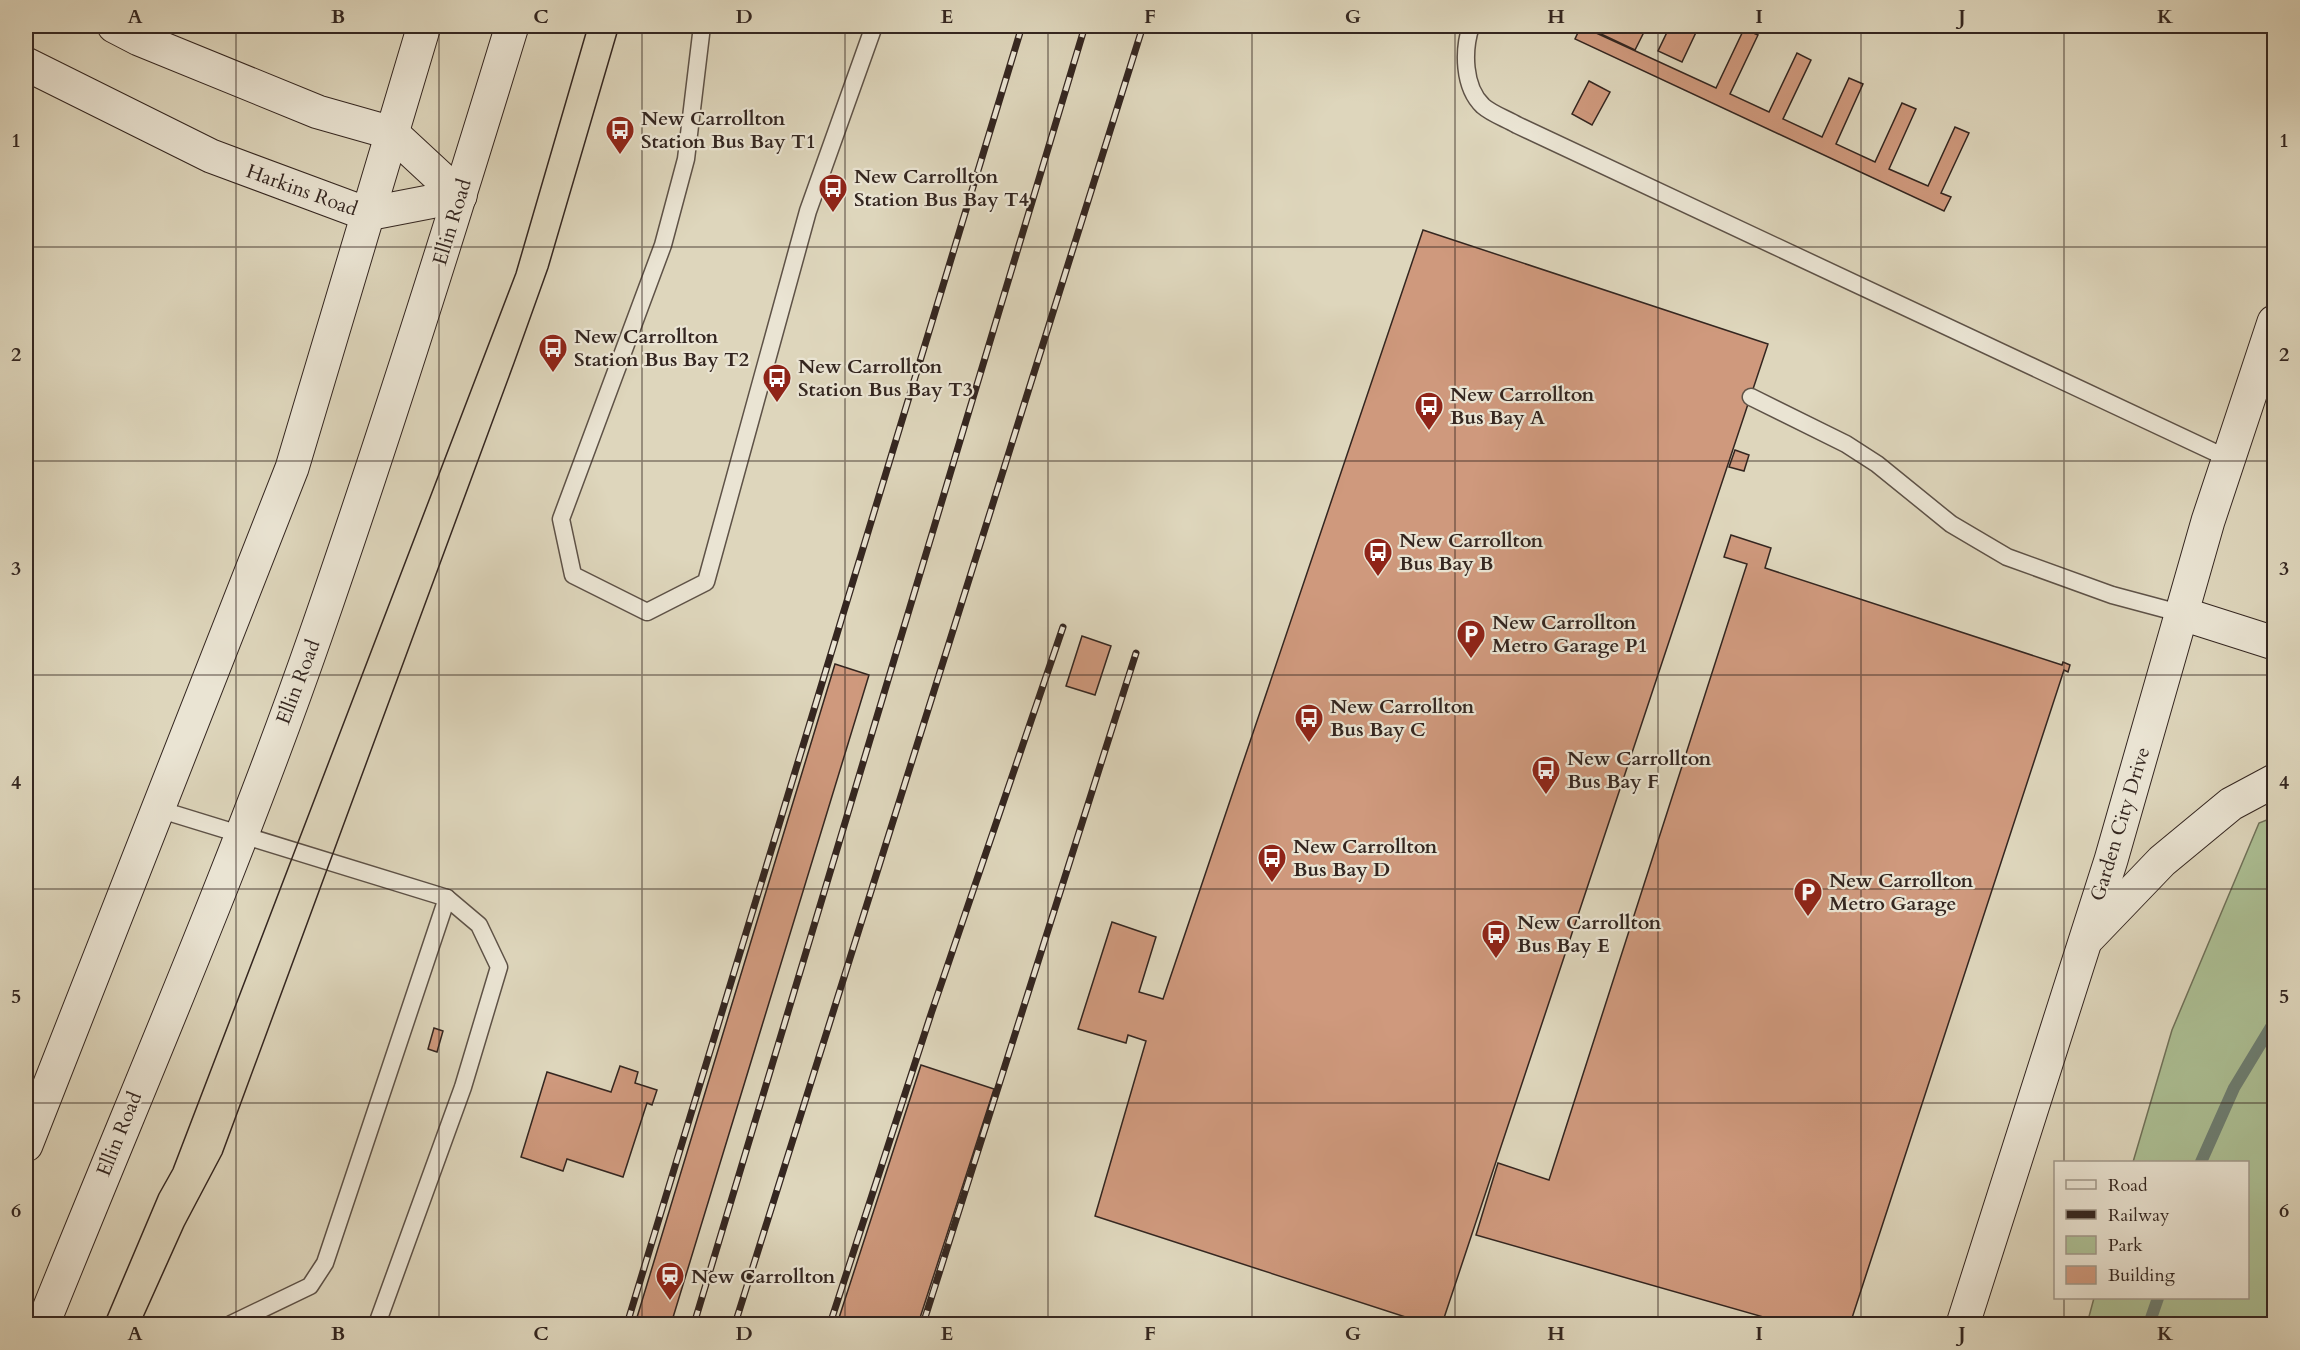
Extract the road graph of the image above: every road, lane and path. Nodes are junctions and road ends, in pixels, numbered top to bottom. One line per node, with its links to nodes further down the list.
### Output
1 (114, 26): 8 (street)
2 (424, 26): 8 (street)
3 (512, 26): 9 (street, Ellin Road)
4 (702, 26): 5 (lane)
5 (874, 26)
6 (1471, 26): 13 (lane)
7 (26, 64): 10 (street, Harkins Road)
8 (392, 133): 9 (street); 10 (street)
9 (460, 196): 10 (street, Harkins Road); 18 (street, Ellin Road)
10 (367, 214): 17 (street)
11 (2274, 322): 13 (street, Garden City Drive)
12 (1751, 397): 14 (lane)
13 (2229, 459): 14 (street, Garden City Drive)
14 (2183, 614): 15 (street); 20 (street, Garden City Drive)
15 (2274, 643)
16 (2274, 781): 20 (street)
17 (158, 809): 18 (lane); 21 (street)
18 (241, 833): 19 (lane); 22 (street, Ellin Road)
19 (447, 898): 23 (lane); 24 (lane)
20 (2083, 943): 25 (street, Garden City Drive)
21 (26, 1145)
22 (43, 1324)
23 (231, 1324)
24 (377, 1324)
25 (1963, 1324)

